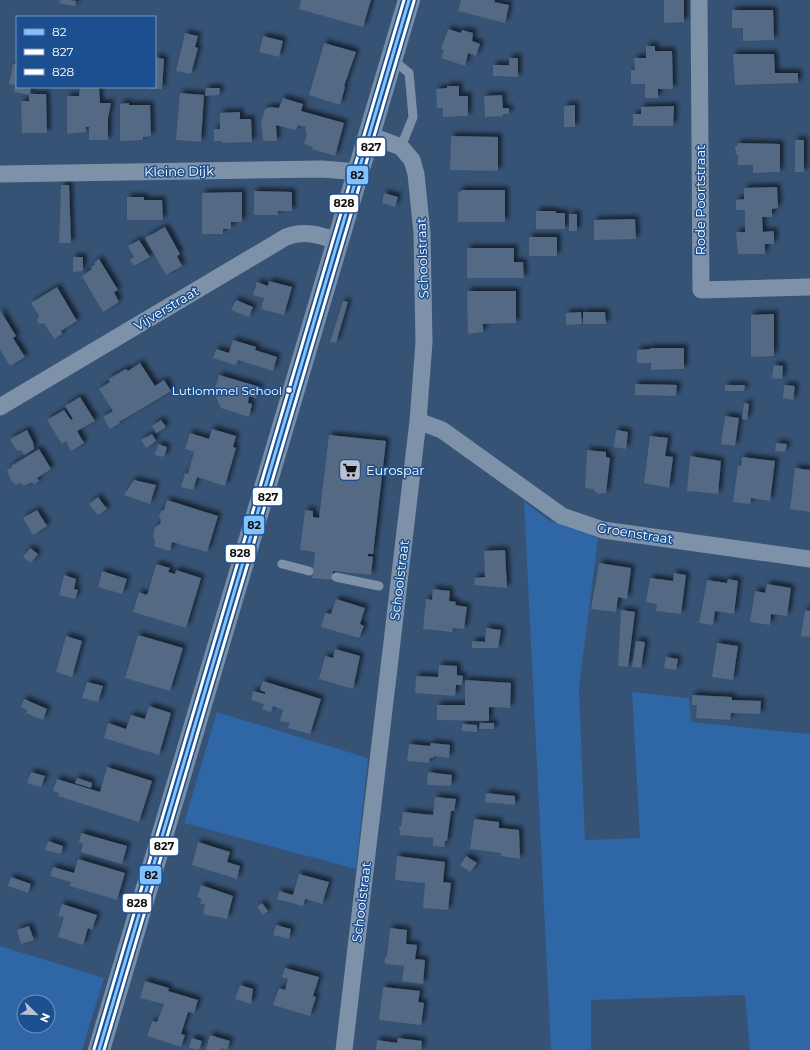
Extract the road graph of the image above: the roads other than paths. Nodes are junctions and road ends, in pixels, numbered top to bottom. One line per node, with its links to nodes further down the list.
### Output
1 (409, 0): 3 (main road)
2 (699, 0): 9 (street, Rode Poortstraat)
3 (392, 58): 4 (main road); 5 (lane)
4 (369, 135): 5 (street); 6 (main road)
5 (401, 147): 11 (street, Schoolstraat)
6 (358, 172): 7 (street, Kleine Dijk); 8 (main road)
7 (0, 174)
8 (337, 241): 10 (street, Vijverstraat); 17 (main road)
9 (810, 288)
10 (0, 407)
11 (418, 421): 12 (street, Groenstraat); 18 (street, Schoolstraat)
12 (810, 559)
13 (282, 564): 14 (lane)
14 (309, 571)
15 (336, 577): 16 (lane)
16 (378, 586)
17 (99, 1050)
18 (344, 1050)

